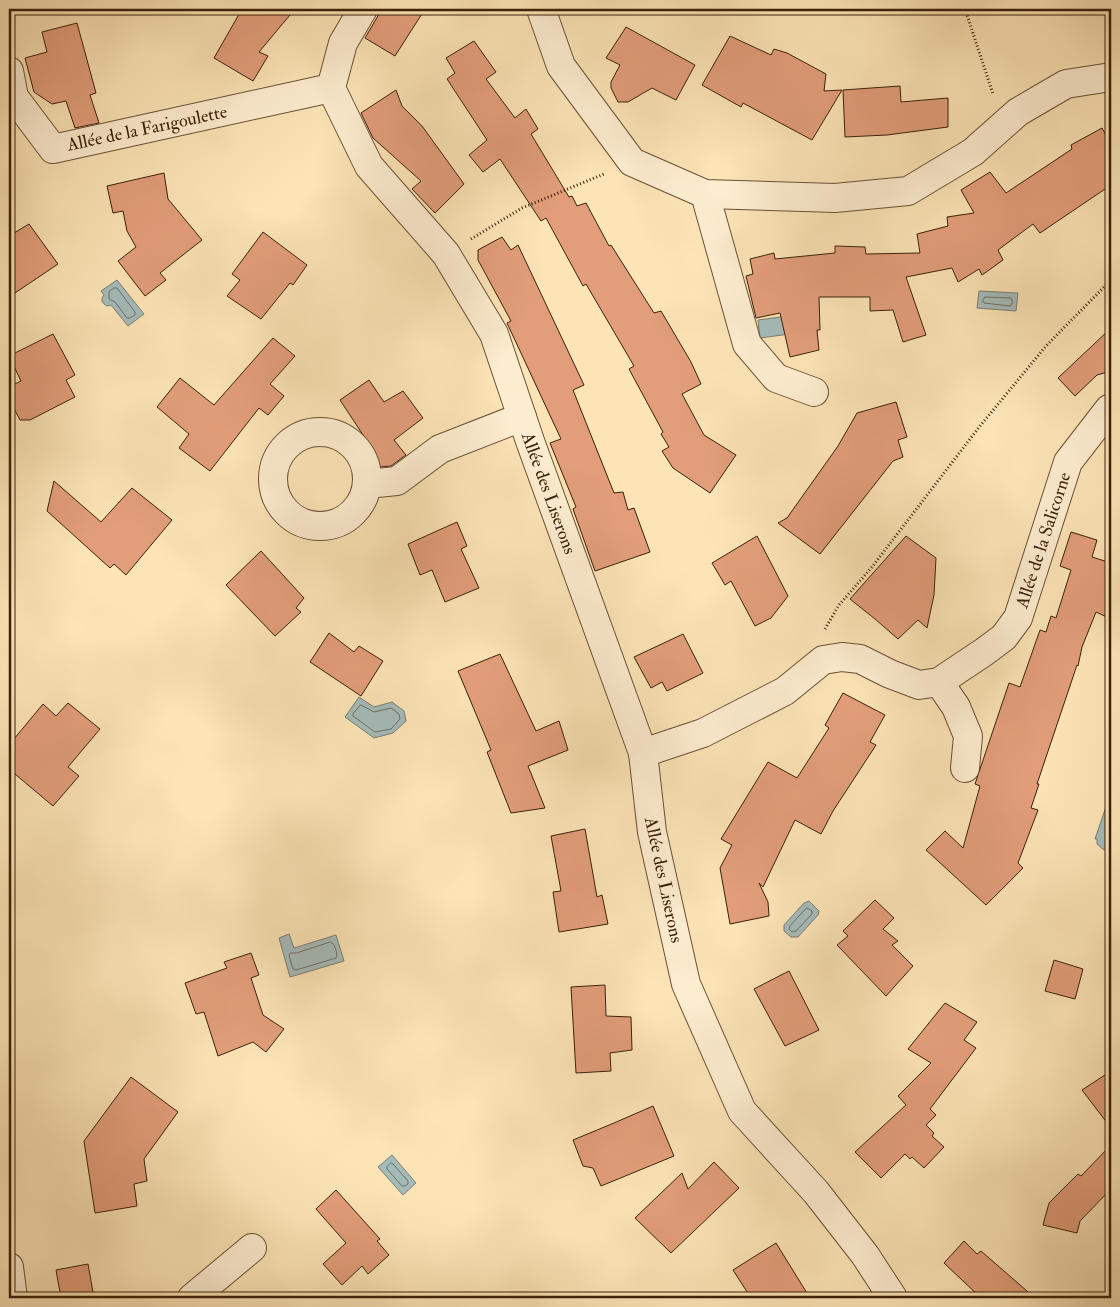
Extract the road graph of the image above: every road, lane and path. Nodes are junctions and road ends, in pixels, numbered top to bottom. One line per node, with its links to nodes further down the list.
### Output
1 (363, 9): 6 (street)
2 (541, 9): 8 (street)
3 (965, 9): 7 (path)
4 (9, 71): 6 (street, Allée de la Farigoulette)
5 (1111, 77): 9 (street)
6 (331, 88): 10 (street, Allée des Liserons)
7 (995, 100)
8 (632, 162): 9 (street); 10 (path)
9 (705, 194): 12 (street)
10 (446, 254): 14 (street, Allée des Liserons)
11 (1111, 280): 16 (path)
12 (814, 392)
13 (1111, 408): 17 (street, Allée de la Salicorne)
14 (522, 417): 15 (street, Allée des Liserons); 18 (street, Allée des Liserons)
15 (367, 484)
16 (812, 669): 17 (street); 18 (street)
17 (939, 682): 19 (street)
18 (643, 753): 24 (street, Allée des Liserons)
19 (964, 768)
20 (252, 1248): 23 (street)
21 (9, 1267): 22 (street)
22 (13, 1298)
23 (192, 1298)
24 (893, 1298)

